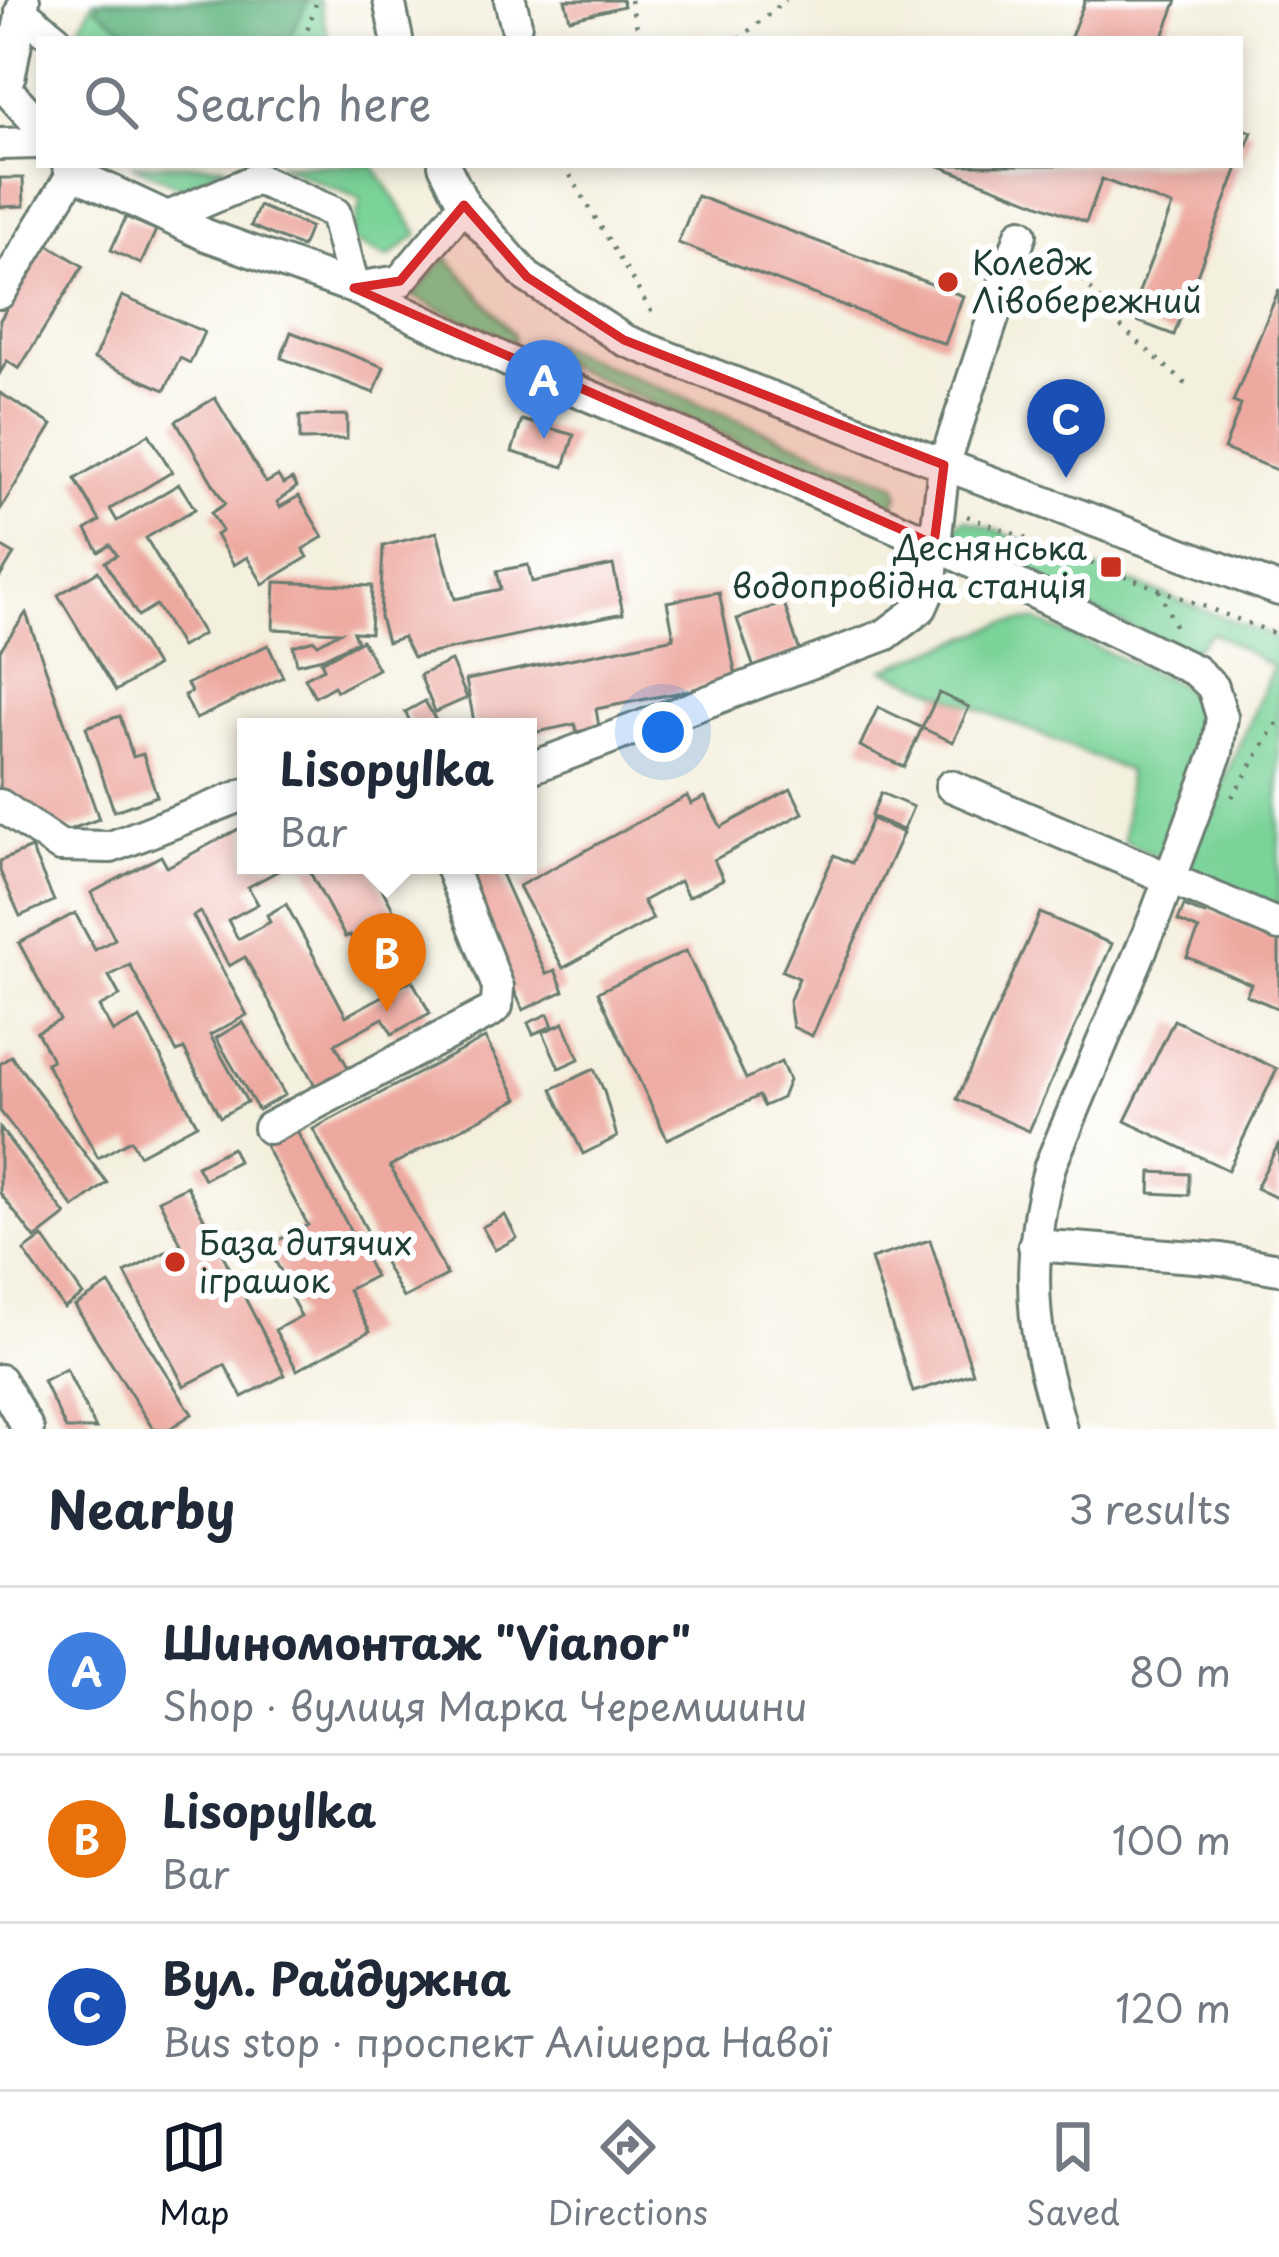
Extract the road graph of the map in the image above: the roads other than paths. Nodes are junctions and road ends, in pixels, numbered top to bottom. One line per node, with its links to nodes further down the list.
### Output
1 (389, 0): 4 (street)
2 (22, 6): 3 (street); 5 (street)
3 (53, 36)
4 (396, 36)
5 (4, 86): 6 (street)
6 (36, 122)
7 (36, 143): 8 (street)
8 (0, 144)
9 (445, 168): 11 (street)
10 (70, 169): 12 (street); 15 (street)
11 (464, 205): 14 (street); 16 (street)
12 (168, 218): 14 (street); 14 (street)
13 (1022, 234): 16 (street)
14 (354, 288): 17 (street)
15 (0, 293)
16 (944, 465): 17 (street); 18 (street)
17 (934, 544): 19 (street); 24 (street)
18 (1279, 590)
19 (537, 767)
20 (951, 786): 24 (street)
21 (237, 798): 22 (street)
22 (0, 805)
23 (454, 874): 26 (street)
24 (1169, 879): 25 (street); 27 (street)
25 (1279, 925)
26 (269, 1128)
27 (1034, 1245): 28 (street); 31 (street)
28 (1279, 1269)
29 (0, 1380): 30 (street)
30 (28, 1429)
31 (1061, 1429)

